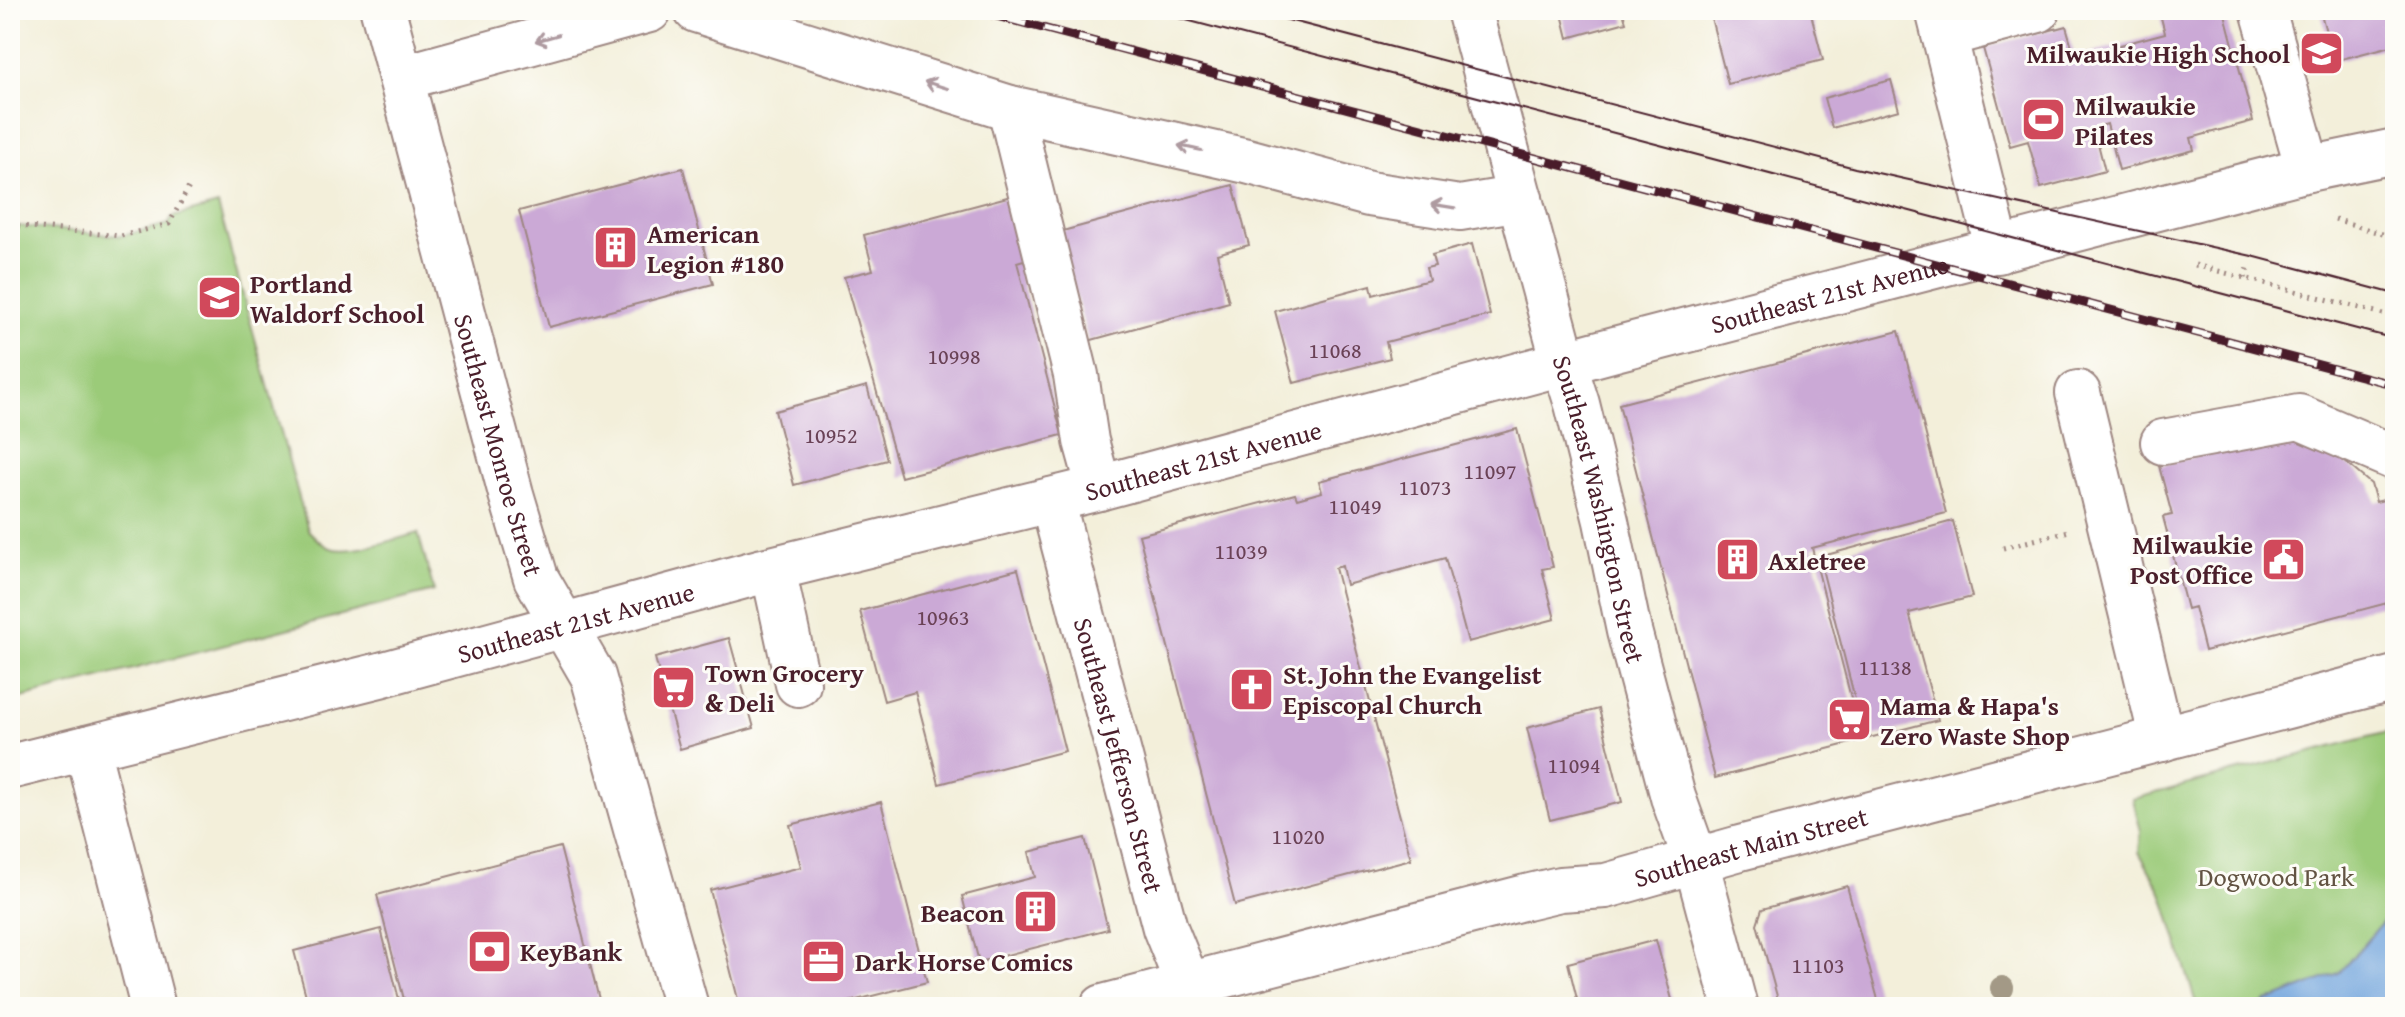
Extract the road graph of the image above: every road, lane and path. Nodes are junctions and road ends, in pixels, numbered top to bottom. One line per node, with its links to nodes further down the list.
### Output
1 (383, 10): 8 (street, Southeast Monroe Street)
2 (649, 10): 8 (street, one-way to 8)
3 (696, 10): 9 (street, one-way to 3)
4 (1469, 10): 13 (street, Southeast Washington Street)
5 (2038, 10): 7 (street)
6 (2263, 10): 11 (street)
7 (1941, 23): 17 (street)
8 (401, 78): 31 (street, Southeast Monroe Street)
9 (1010, 108): 13 (street, one-way to 9); 26 (street)
10 (2395, 151): 11 (street, Southeast 21st Avenue)
11 (2308, 169): 17 (street, Southeast 21st Avenue)
12 (189, 187): 15 (path)
13 (1520, 198): 22 (street, Southeast Washington Street)
14 (2335, 219): 16 (path)
15 (10, 225)
16 (2395, 238)
17 (1998, 251): 22 (street, Southeast 21st Avenue)
18 (2195, 265): 20 (path)
19 (2248, 267): 20 (path)
20 (2245, 278): 21 (path)
21 (2395, 317)
22 (1564, 363): 26 (street, Southeast 21st Avenue); 37 (street, Southeast Washington Street)
23 (2078, 393): 28 (street)
24 (2163, 442): 25 (street)
25 (2395, 458)
26 (1099, 488): 27 (street, Southeast 21st Avenue)
27 (1052, 500): 30 (street, Southeast 21st Avenue); 38 (street, Southeast Jefferson Street)
28 (2109, 521): 29 (path); 34 (street)
29 (2003, 548)
30 (773, 569): 31 (street, Southeast 21st Avenue); 33 (street)
31 (564, 626): 35 (street, Southeast 21st Avenue); 40 (street, Southeast Monroe Street)
32 (2395, 678): 34 (street, Southeast Main Street)
33 (798, 684)
34 (2162, 739): 37 (street, Southeast Main Street)
35 (87, 748): 36 (street, Southeast 21st Avenue); 39 (street)
36 (10, 767)
37 (1696, 861): 38 (street, Southeast Main Street); 42 (street, Southeast Washington Street)
38 (1192, 996): 41 (street, Southeast Main Street)
39 (153, 1007)
40 (686, 1007)
41 (1103, 1007)
42 (1735, 1007)

